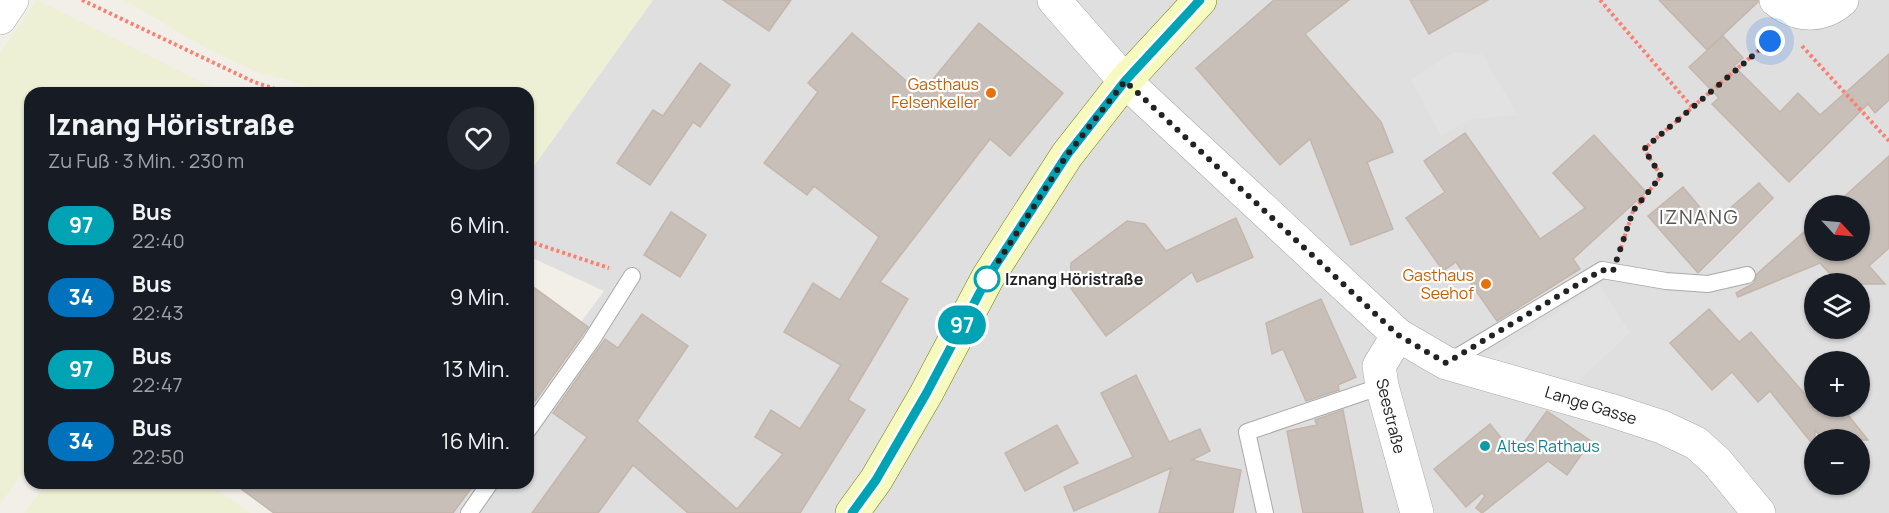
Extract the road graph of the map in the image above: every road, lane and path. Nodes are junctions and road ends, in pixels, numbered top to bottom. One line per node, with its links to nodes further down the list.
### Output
1 (12, 0): 8 (street)
2 (82, 0): 10 (path)
3 (1054, 0): 9 (street)
4 (1200, 0): 9 (main road)
5 (1600, 0): 11 (path)
6 (1842, 0): 7 (street)
7 (1787, 14): 11 (path); 12 (path)
8 (0, 18)
9 (1125, 81): 17 (street); 23 (main road)
10 (270, 87)
11 (1692, 107): 14 (path)
12 (1889, 141)
13 (534, 243): 16 (path)
14 (1613, 271): 15 (lane); 18 (lane)
15 (1747, 275)
16 (632, 276): 20 (lane)
17 (1398, 335): 18 (street, Lange Gasse); 19 (street, Seestraße)
18 (1446, 363): 26 (street, Lange Gasse)
19 (1382, 386): 24 (lane); 25 (street, Seestraße)
20 (534, 422)
21 (486, 489): 22 (lane)
22 (469, 513)
23 (852, 513)
24 (1265, 513)
25 (1417, 513)
26 (1759, 513)

